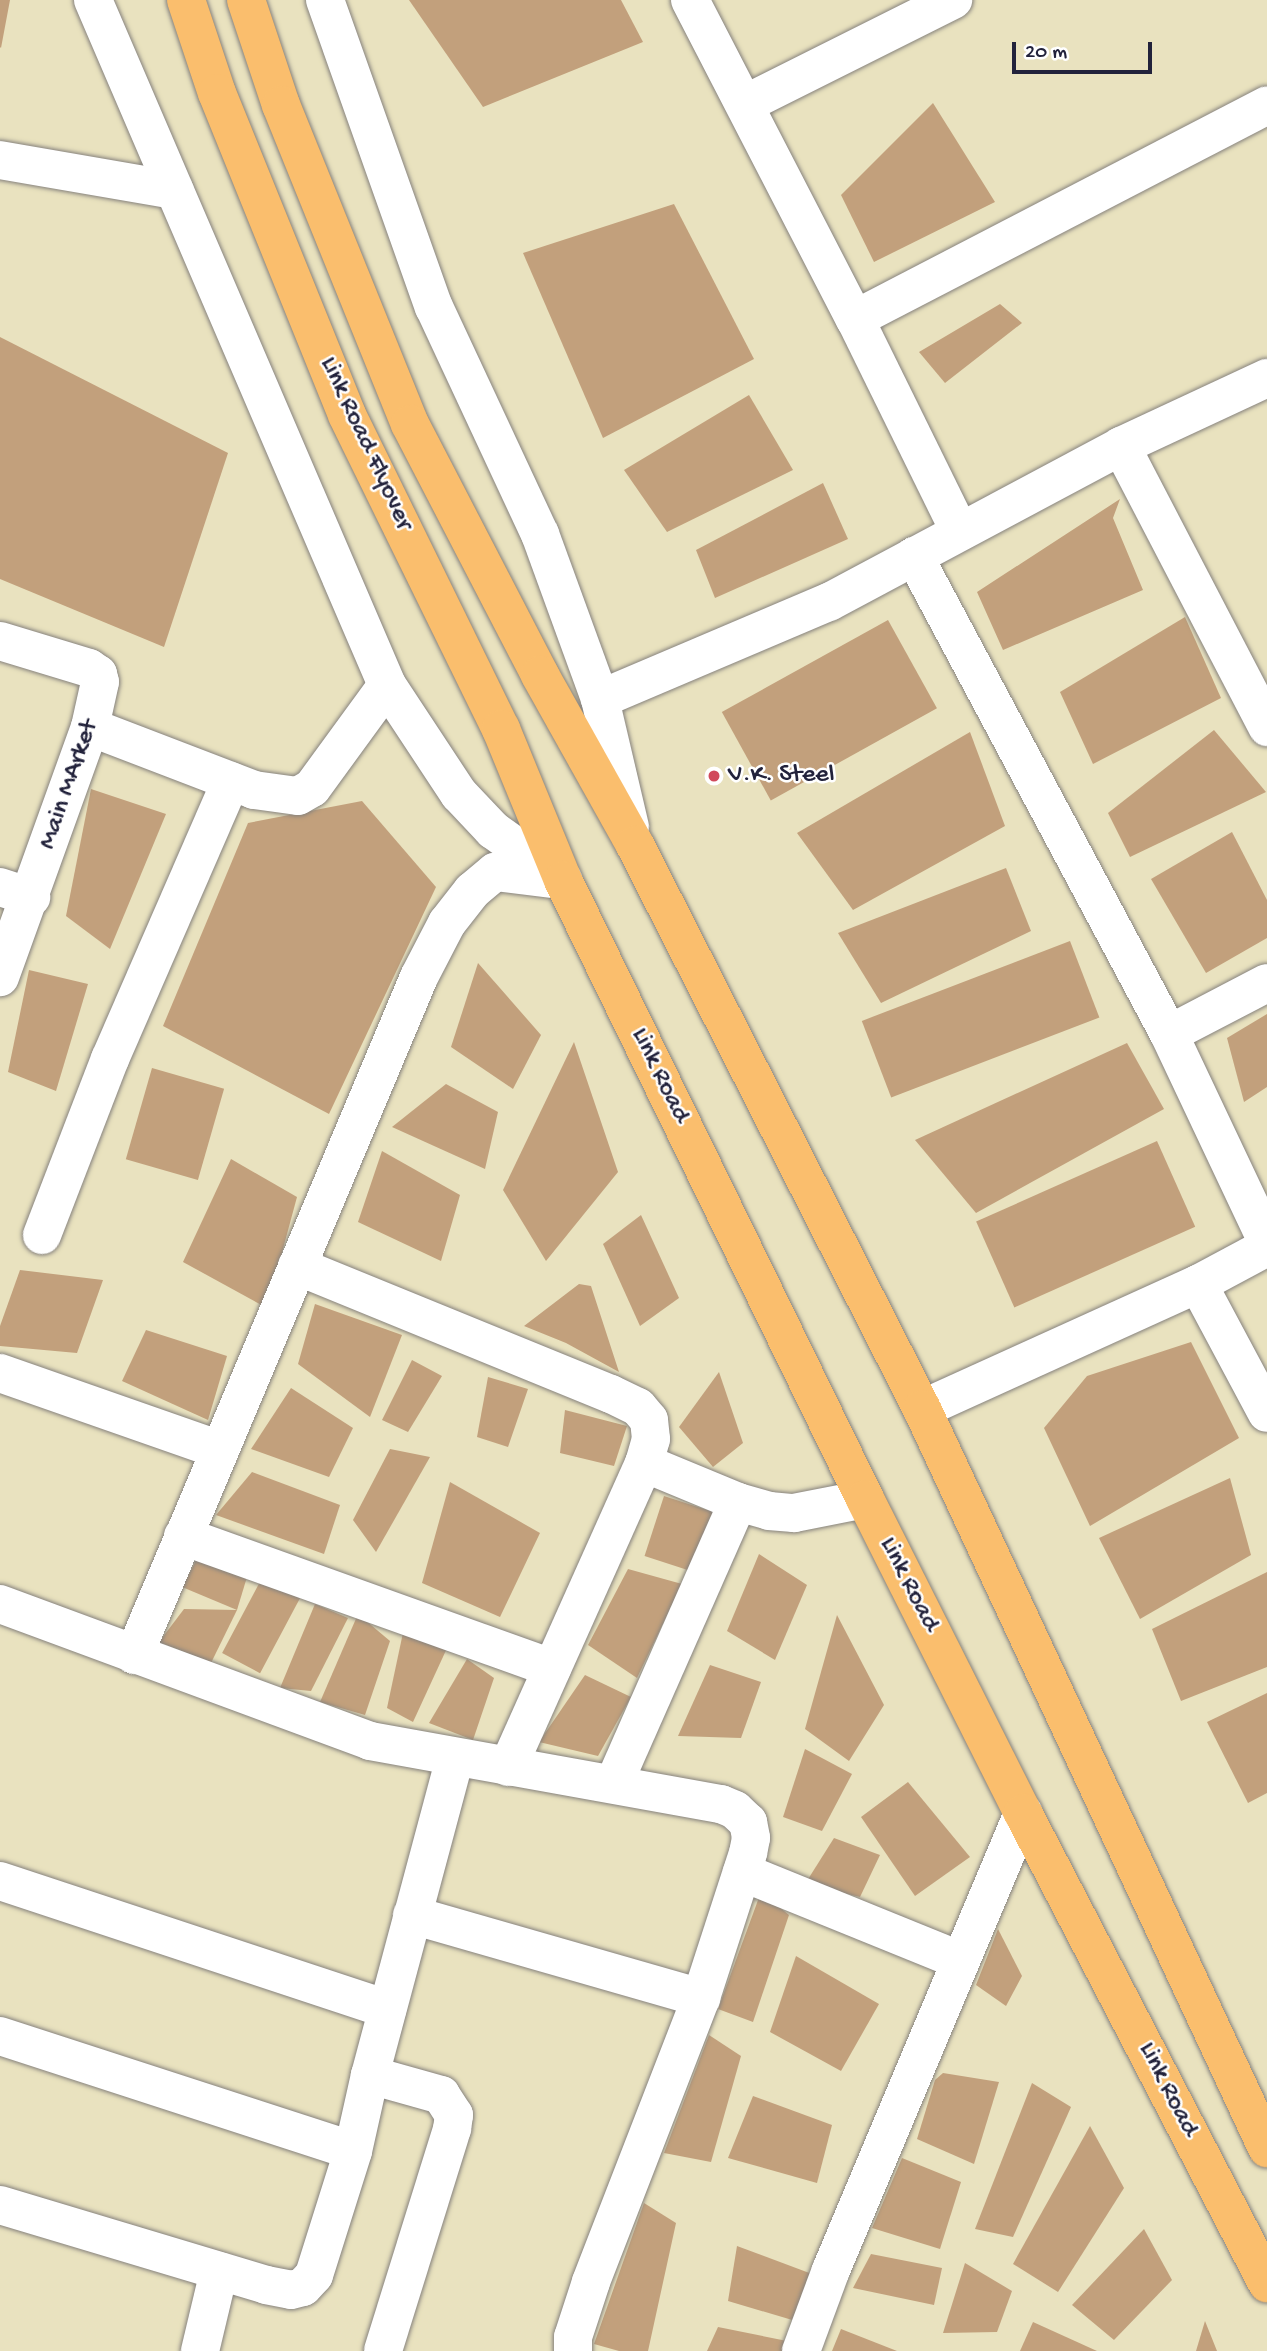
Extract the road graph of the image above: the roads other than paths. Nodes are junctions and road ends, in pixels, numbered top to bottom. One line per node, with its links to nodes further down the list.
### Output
1 (186, 0): 23 (main road, Link Road Flyover)
2 (246, 0): 22 (main road, Link Road Flyover)
3 (325, 0): 18 (street)
4 (690, 0): 7 (street)
5 (953, 0): 7 (street)
6 (92, 5): 10 (street)
7 (745, 104): 11 (street)
8 (1267, 105): 11 (street)
9 (0, 160): 10 (street)
10 (174, 190): 17 (street)
11 (855, 319): 14 (street)
12 (1267, 378): 13 (street)
13 (1121, 446): 14 (street); 20 (street)
14 (960, 532): 15 (street)
15 (914, 556): 18 (street); 27 (street)
16 (8, 643): 19 (street, Main MArket)
17 (387, 685): 21 (street); 23 (street)
18 (600, 699): 22 (street)
19 (90, 727): 21 (street); 24 (street, Main MArket)
20 (1267, 727)
21 (231, 781): 28 (street)
22 (635, 845): 34 (main road)
23 (563, 880): 31 (street); 38 (main road, Link Road)
24 (16, 892): 25 (street, Main MArket)
25 (0, 977)
26 (1267, 983): 27 (street)
27 (1169, 1034): 29 (street)
28 (42, 1235)
29 (1267, 1241)
30 (1267, 1247): 32 (street)
31 (297, 1266): 36 (street); 37 (street)
32 (1198, 1284): 34 (street); 35 (street)
33 (0, 1373): 36 (street)
34 (922, 1409): 56 (main road)
35 (1267, 1413)
36 (220, 1450): 40 (street)
37 (644, 1463): 39 (street); 43 (street)
38 (865, 1499): 39 (street); 47 (main road, Link Road)
39 (738, 1502): 46 (street)
40 (183, 1536): 42 (street); 43 (street)
41 (0, 1604): 42 (street)
42 (134, 1655): 44 (street)
43 (552, 1668): 45 (street)
44 (454, 1757): 45 (street); 50 (street)
45 (508, 1767): 46 (street)
46 (614, 1783): 48 (street)
47 (1023, 1813): 51 (street); 60 (main road, Link Road)
48 (742, 1872): 51 (street); 52 (street)
49 (0, 1881): 53 (street)
50 (412, 1916): 52 (street); 53 (street)
51 (961, 1961): 64 (street)
52 (701, 1998): 63 (street)
53 (387, 2009): 55 (street)
54 (0, 2036): 57 (street)
55 (370, 2075): 57 (street); 62 (street)
56 (1267, 2148)
57 (353, 2151): 59 (street)
58 (0, 2205): 59 (street)
59 (219, 2271): 61 (street)
60 (1267, 2283)
61 (200, 2351)
62 (383, 2351)
63 (573, 2351)
64 (801, 2351)

